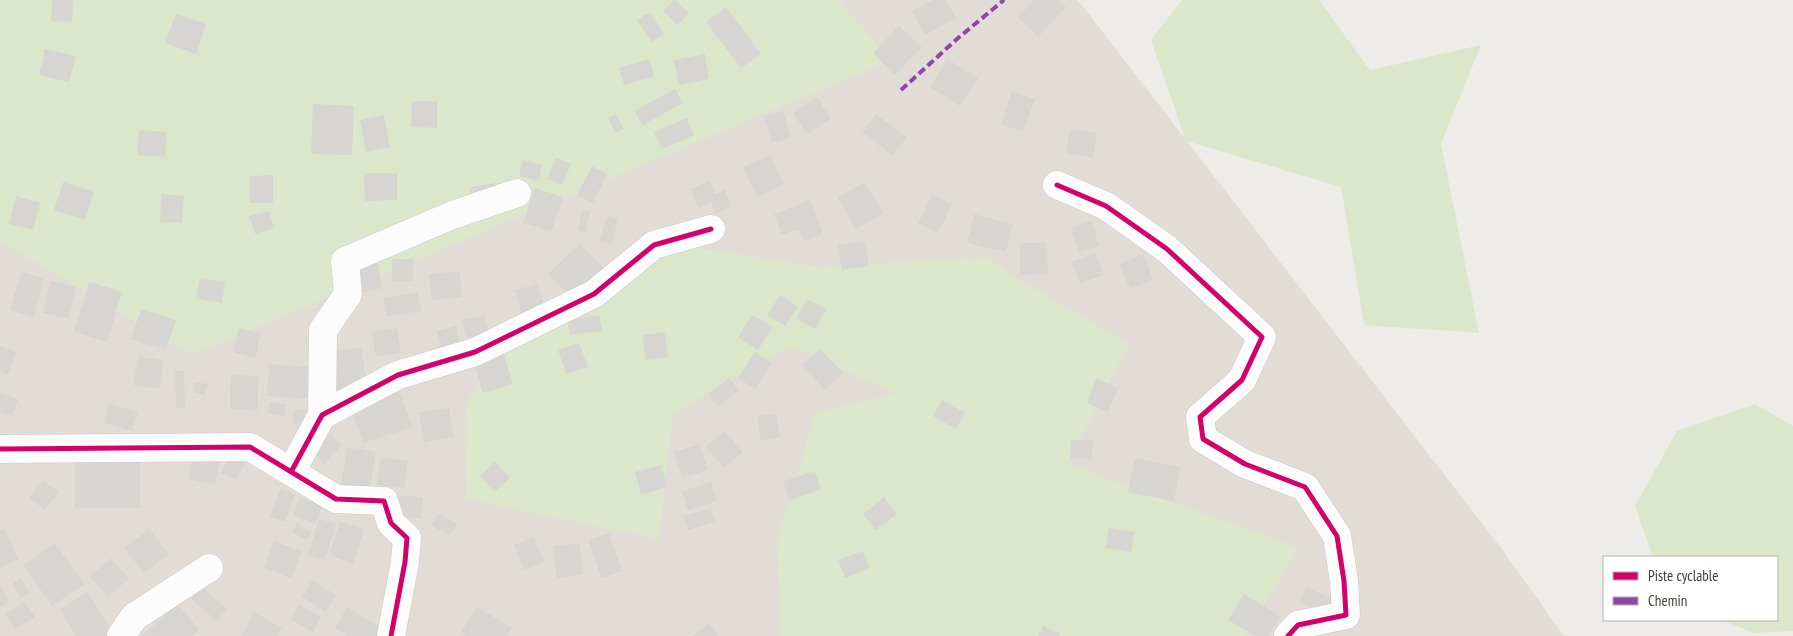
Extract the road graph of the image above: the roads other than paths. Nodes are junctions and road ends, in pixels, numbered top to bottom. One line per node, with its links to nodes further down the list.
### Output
1 (1057, 185): 10 (street)
2 (517, 193): 4 (street)
3 (711, 229): 4 (street)
4 (322, 415): 6 (street)
5 (0, 449): 6 (street)
6 (291, 472): 9 (street)
7 (209, 568): 8 (street)
8 (121, 636)
9 (391, 636)
10 (1288, 636)

